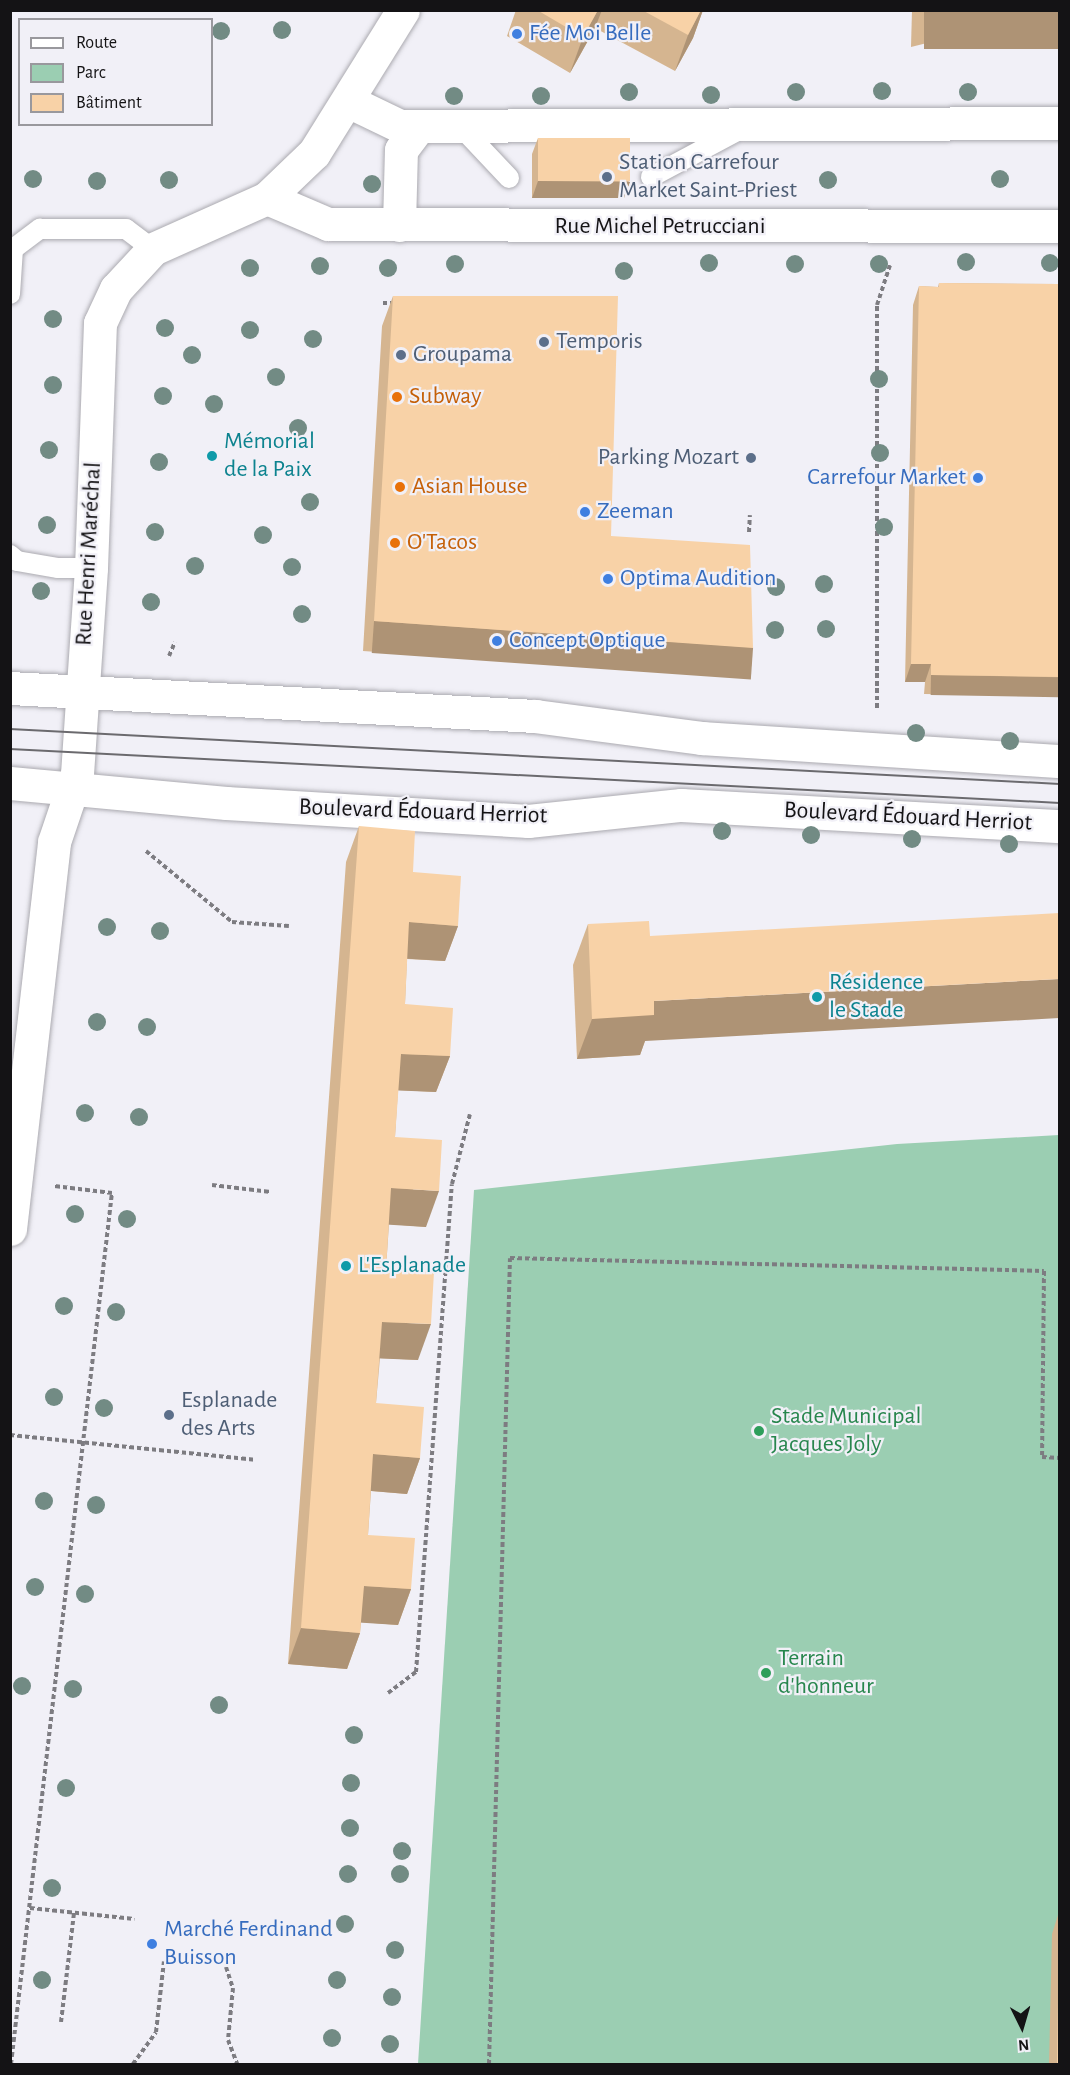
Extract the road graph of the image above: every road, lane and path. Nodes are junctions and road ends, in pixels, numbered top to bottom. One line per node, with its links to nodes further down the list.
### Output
1 (403, 10): 2 (street, Rue Henri Maréchal)
2 (348, 101): 5 (street); 9 (street, Rue Henri Maréchal)
3 (1059, 123): 4 (street)
4 (748, 125): 6 (street); 7 (lane)
5 (420, 126): 6 (street); 10 (street)
6 (461, 127): 8 (lane)
7 (651, 177)
8 (509, 178)
9 (267, 198): 10 (street, Rue Michel Petrucciani); 13 (street, Rue Henri Maréchal)
10 (399, 225): 11 (street, Rue Michel Petrucciani)
11 (903, 226): 12 (street, Rue Michel Petrucciani); 23 (path)
12 (1059, 226)
13 (153, 249): 14 (lane); 20 (street, Rue Henri Maréchal)
14 (10, 294)
15 (383, 303): 16 (path)
16 (403, 303)
17 (750, 515): 18 (path)
18 (749, 532)
19 (10, 555): 20 (lane)
20 (91, 568): 22 (street, Rue Henri Maréchal)
21 (10, 688): 22 (street)
22 (81, 690): 23 (street); 26 (street, Rue Henri Maréchal)
23 (877, 751): 24 (street)
24 (1059, 761)
25 (10, 783): 26 (street, Boulevard Édouard Herriot)
26 (74, 789): 27 (street, Boulevard Édouard Herriot); 31 (street, Rue Henri Maréchal)
27 (1059, 825)
28 (146, 851): 29 (path)
29 (290, 926)
30 (470, 1114): 39 (path)
31 (16, 1182): 34 (street, Rue Henri Maréchal); 36 (path)
32 (212, 1185): 33 (path)
33 (271, 1192)
34 (10, 1229)
35 (10, 1435): 36 (path)
36 (81, 1443): 38 (path); 40 (path)
37 (1059, 1458): 49 (path)
38 (255, 1460)
39 (388, 1693)
40 (30, 1908): 41 (path); 46 (path)
41 (74, 1913): 42 (path); 45 (path)
42 (134, 1919)
43 (164, 1961): 47 (path)
44 (226, 1967): 48 (path)
45 (61, 2022)
46 (11, 2064)
47 (133, 2064)
48 (237, 2064)
49 (489, 2064)

